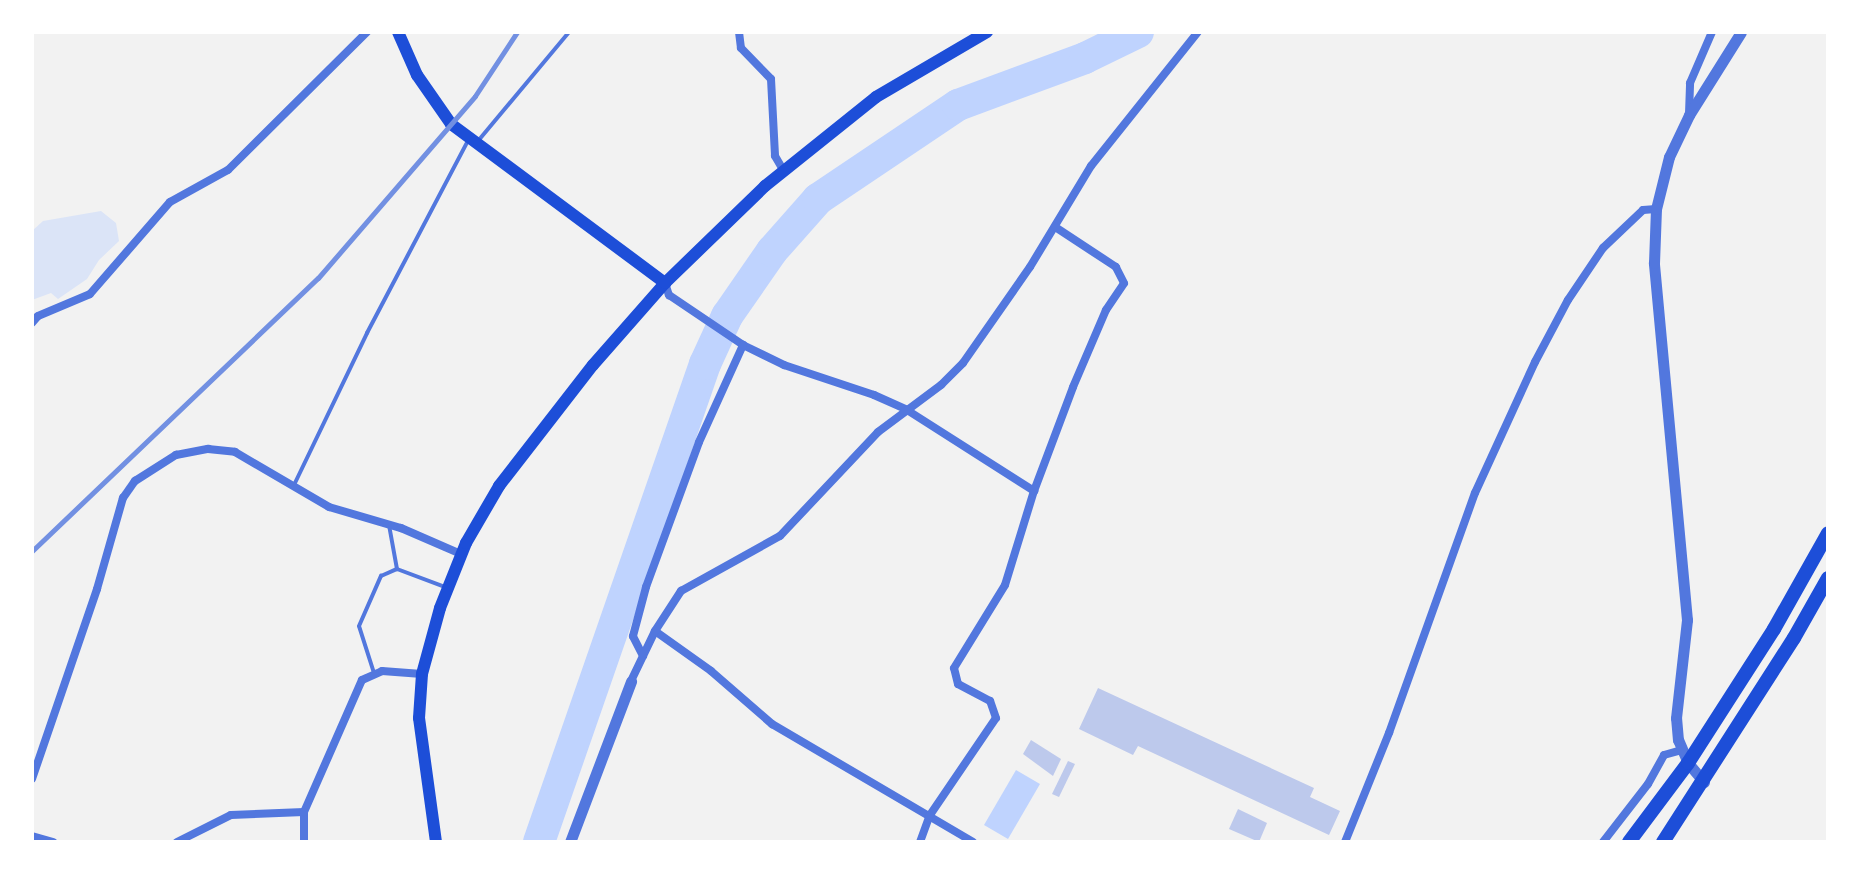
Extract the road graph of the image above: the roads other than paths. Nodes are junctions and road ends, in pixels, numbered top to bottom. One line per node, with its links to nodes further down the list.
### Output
1 (367, 32): 15 (street)
2 (398, 32): 10 (main road)
3 (569, 32): 10 (lane)
4 (739, 32): 11 (street)
5 (987, 32): 11 (main road)
6 (1198, 32): 13 (street)
7 (1712, 32): 9 (street)
8 (1741, 32): 9 (street)
9 (1689, 115): 12 (street)
10 (472, 141): 14 (main road); 18 (lane)
11 (783, 170): 14 (main road)
12 (1656, 209): 31 (street); 44 (street)
13 (1055, 227): 17 (street); 19 (street)
14 (665, 283): 16 (street); 22 (main road)
15 (32, 323)
16 (739, 342): 17 (street); 27 (street)
17 (907, 410): 19 (street); 26 (street)
18 (294, 485): 20 (street); 32 (street)
19 (1034, 491): 35 (street)
20 (389, 525): 22 (street); 23 (lane)
21 (1828, 533): 31 (highway)
22 (461, 554): 25 (main road)
23 (397, 569): 25 (lane); 28 (lane)
24 (1828, 578): 33 (highway)
25 (448, 588): 29 (main road)
26 (655, 631): 27 (street); 35 (street)
27 (643, 656): 30 (street)
28 (374, 673): 29 (street); 34 (street)
29 (422, 674): 40 (main road)
30 (631, 681): 41 (street)
31 (1684, 756): 33 (street); 45 (street); 46 (highway)
32 (32, 779)
33 (1704, 782): 47 (highway)
34 (304, 812): 38 (street); 39 (street)
35 (930, 815): 42 (street); 43 (street)
36 (32, 836): 37 (street)
37 (53, 842)
38 (177, 842)
39 (304, 842)
40 (436, 842)
41 (570, 842)
42 (920, 842)
43 (973, 842)
44 (1345, 842)
45 (1603, 842)
46 (1629, 842)
47 (1663, 842)

